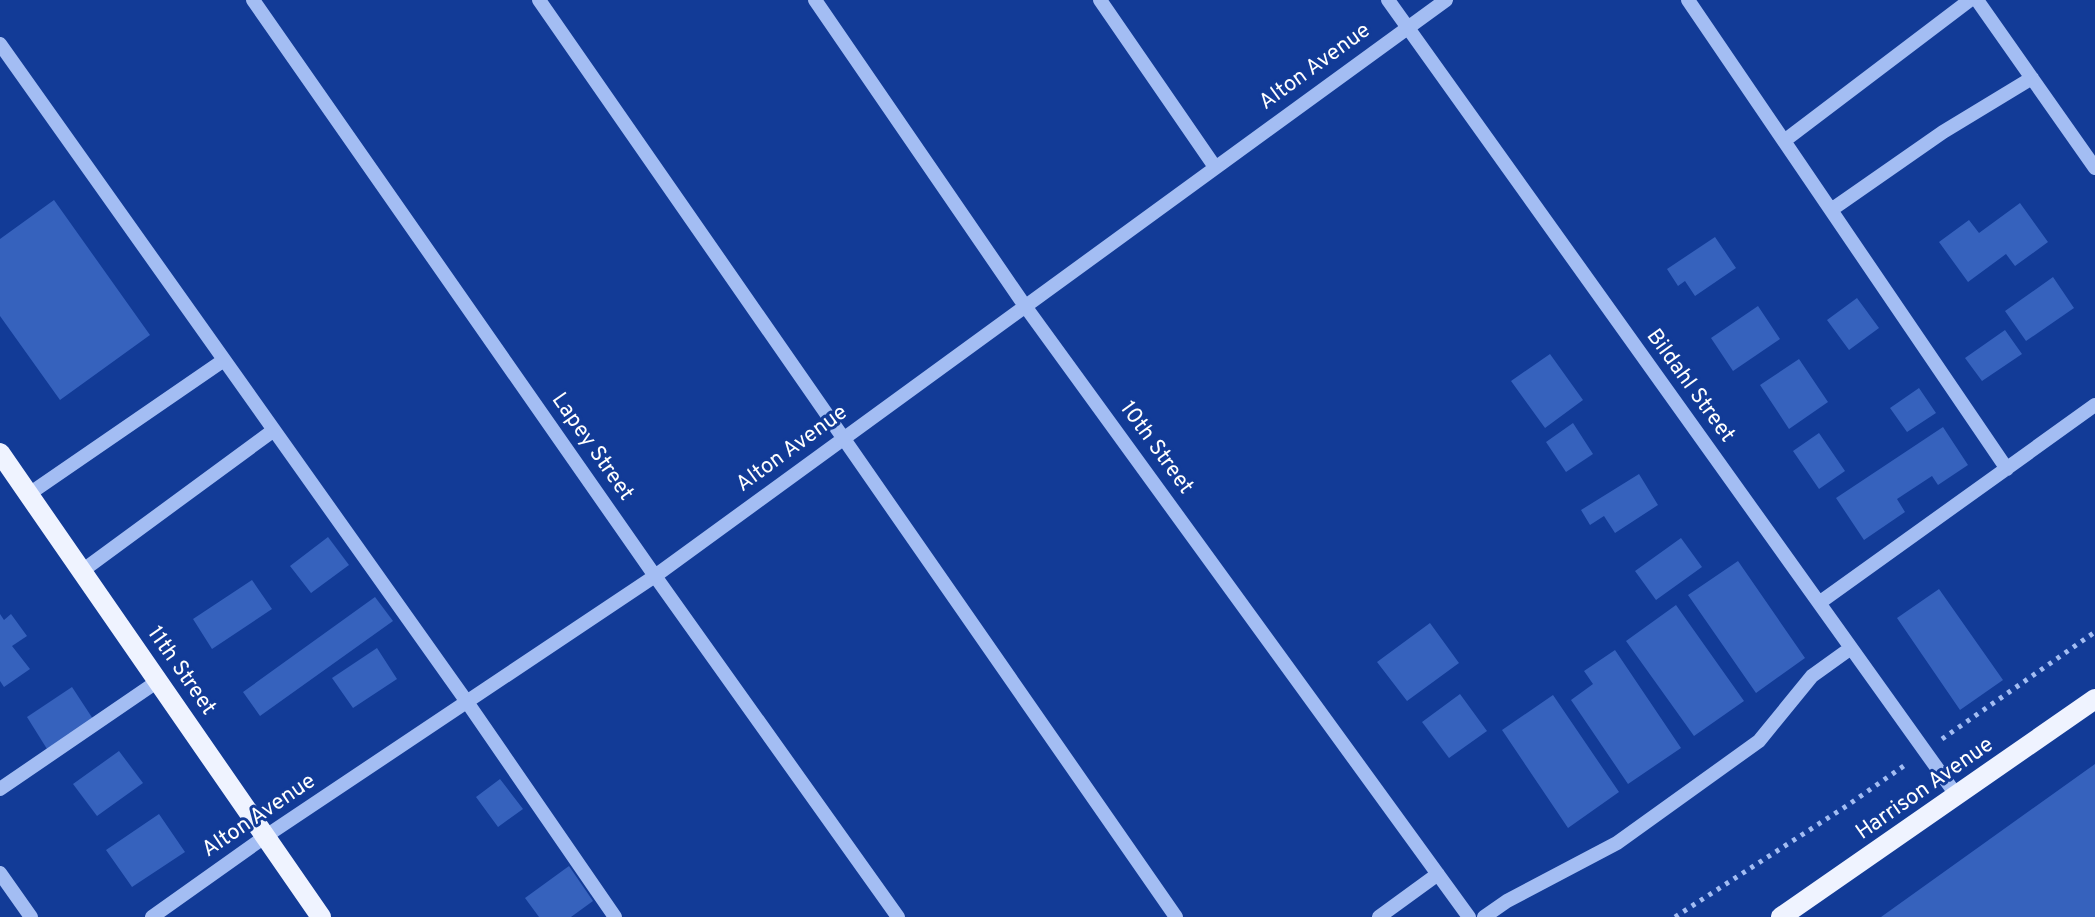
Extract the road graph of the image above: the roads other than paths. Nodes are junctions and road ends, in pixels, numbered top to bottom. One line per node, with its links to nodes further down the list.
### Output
1 (253, 0): 26 (street, Lapey Street)
2 (539, 0): 21 (street)
3 (815, 0): 17 (street, 10th Street)
4 (1100, 0): 14 (street)
5 (1388, 0): 10 (street, Bildahl Street)
6 (1446, 0): 10 (street, Alton Avenue)
7 (1688, 0): 13 (street)
8 (1970, 0): 13 (street)
9 (1977, 0): 12 (street)
10 (1407, 28): 14 (street, Alton Avenue); 27 (street, Bildahl Street)
11 (0, 44): 18 (street)
12 (2032, 78): 15 (street); 16 (street)
13 (1784, 141): 16 (street)
14 (1215, 167): 17 (street, Alton Avenue)
15 (2095, 168)
16 (1831, 210): 23 (street)
17 (1025, 306): 21 (street, Alton Avenue); 36 (street, 10th Street)
18 (224, 360): 20 (street); 24 (street)
19 (2095, 405): 23 (street)
20 (274, 430): 25 (street); 31 (street)
21 (843, 439): 26 (street, Alton Avenue); 42 (street)
22 (0, 453): 24 (main road, 11th Street)
23 (2007, 469): 27 (street)
24 (29, 494): 25 (main road, 11th Street)
25 (82, 571): 29 (main road, 11th Street)
26 (655, 576): 31 (street, Alton Avenue); 41 (street, Lapey Street)
27 (1819, 603): 28 (street, Bildahl Street)
28 (1851, 648): 33 (street, Bildahl Street); 45 (street)
29 (158, 681): 32 (street); 34 (main road, 11th Street)
30 (2095, 699): 33 (main road, Harrison Avenue)
31 (467, 702): 34 (street, Alton Avenue); 40 (street)
32 (0, 789)
33 (1957, 796): 46 (main road, Harrison Avenue)
34 (266, 836): 38 (street, Alton Avenue); 39 (main road, 11th Street)
35 (0, 873): 37 (street)
36 (1438, 874): 43 (street); 44 (street, 10th Street)
37 (31, 917)
38 (152, 917)
39 (321, 917)
40 (615, 917)
41 (898, 917)
42 (1176, 917)
43 (1379, 917)
44 (1469, 917)
45 (1484, 917)
46 (1781, 917)

